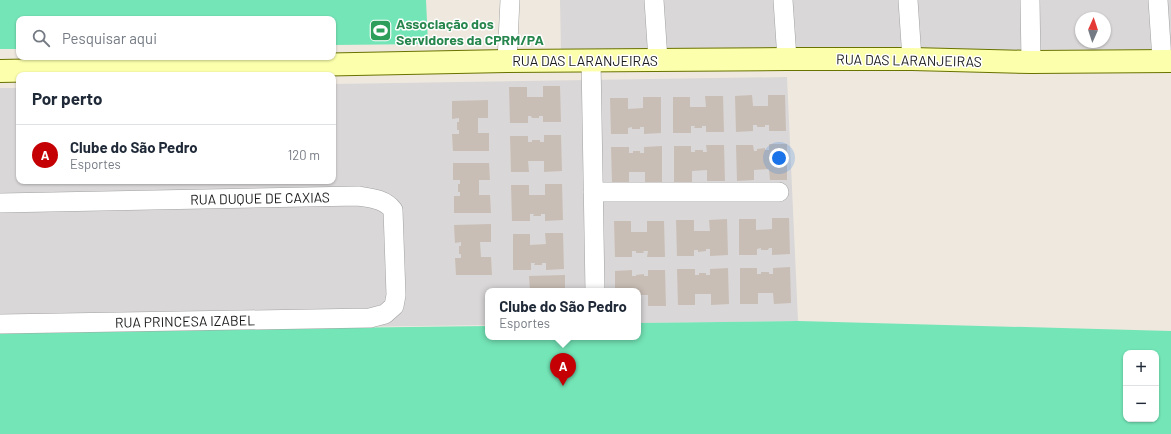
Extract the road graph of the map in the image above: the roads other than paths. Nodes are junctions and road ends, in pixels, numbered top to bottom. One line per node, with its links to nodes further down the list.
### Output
1 (510, 0): 11 (street)
2 (654, 0): 10 (street)
3 (783, 0): 7 (street)
4 (908, 0): 8 (street)
5 (1030, 0): 13 (street)
6 (1158, 0): 12 (street)
7 (787, 59): 8 (street, RUA DAS LARANJEIRAS); 10 (street, RUA DAS LARANJEIRAS)
8 (912, 59): 13 (street, RUA DAS LARANJEIRAS)
9 (591, 60): 10 (street, RUA DAS LARANJEIRAS); 11 (street, RUA DAS LARANJEIRAS); 15 (street)
10 (658, 60)
11 (507, 61): 14 (street, RUA DAS LARANJEIRAS)
12 (1167, 61): 13 (street, RUA DAS LARANJEIRAS)
13 (1031, 62)
14 (0, 71)
15 (593, 192): 16 (street); 18 (street)
16 (779, 192)
17 (0, 203): 19 (street, RUA DUQUE DE CAXIAS)
18 (595, 288)
19 (370, 318): 20 (street, RUA PRINCESA IZABEL)
20 (0, 324)

